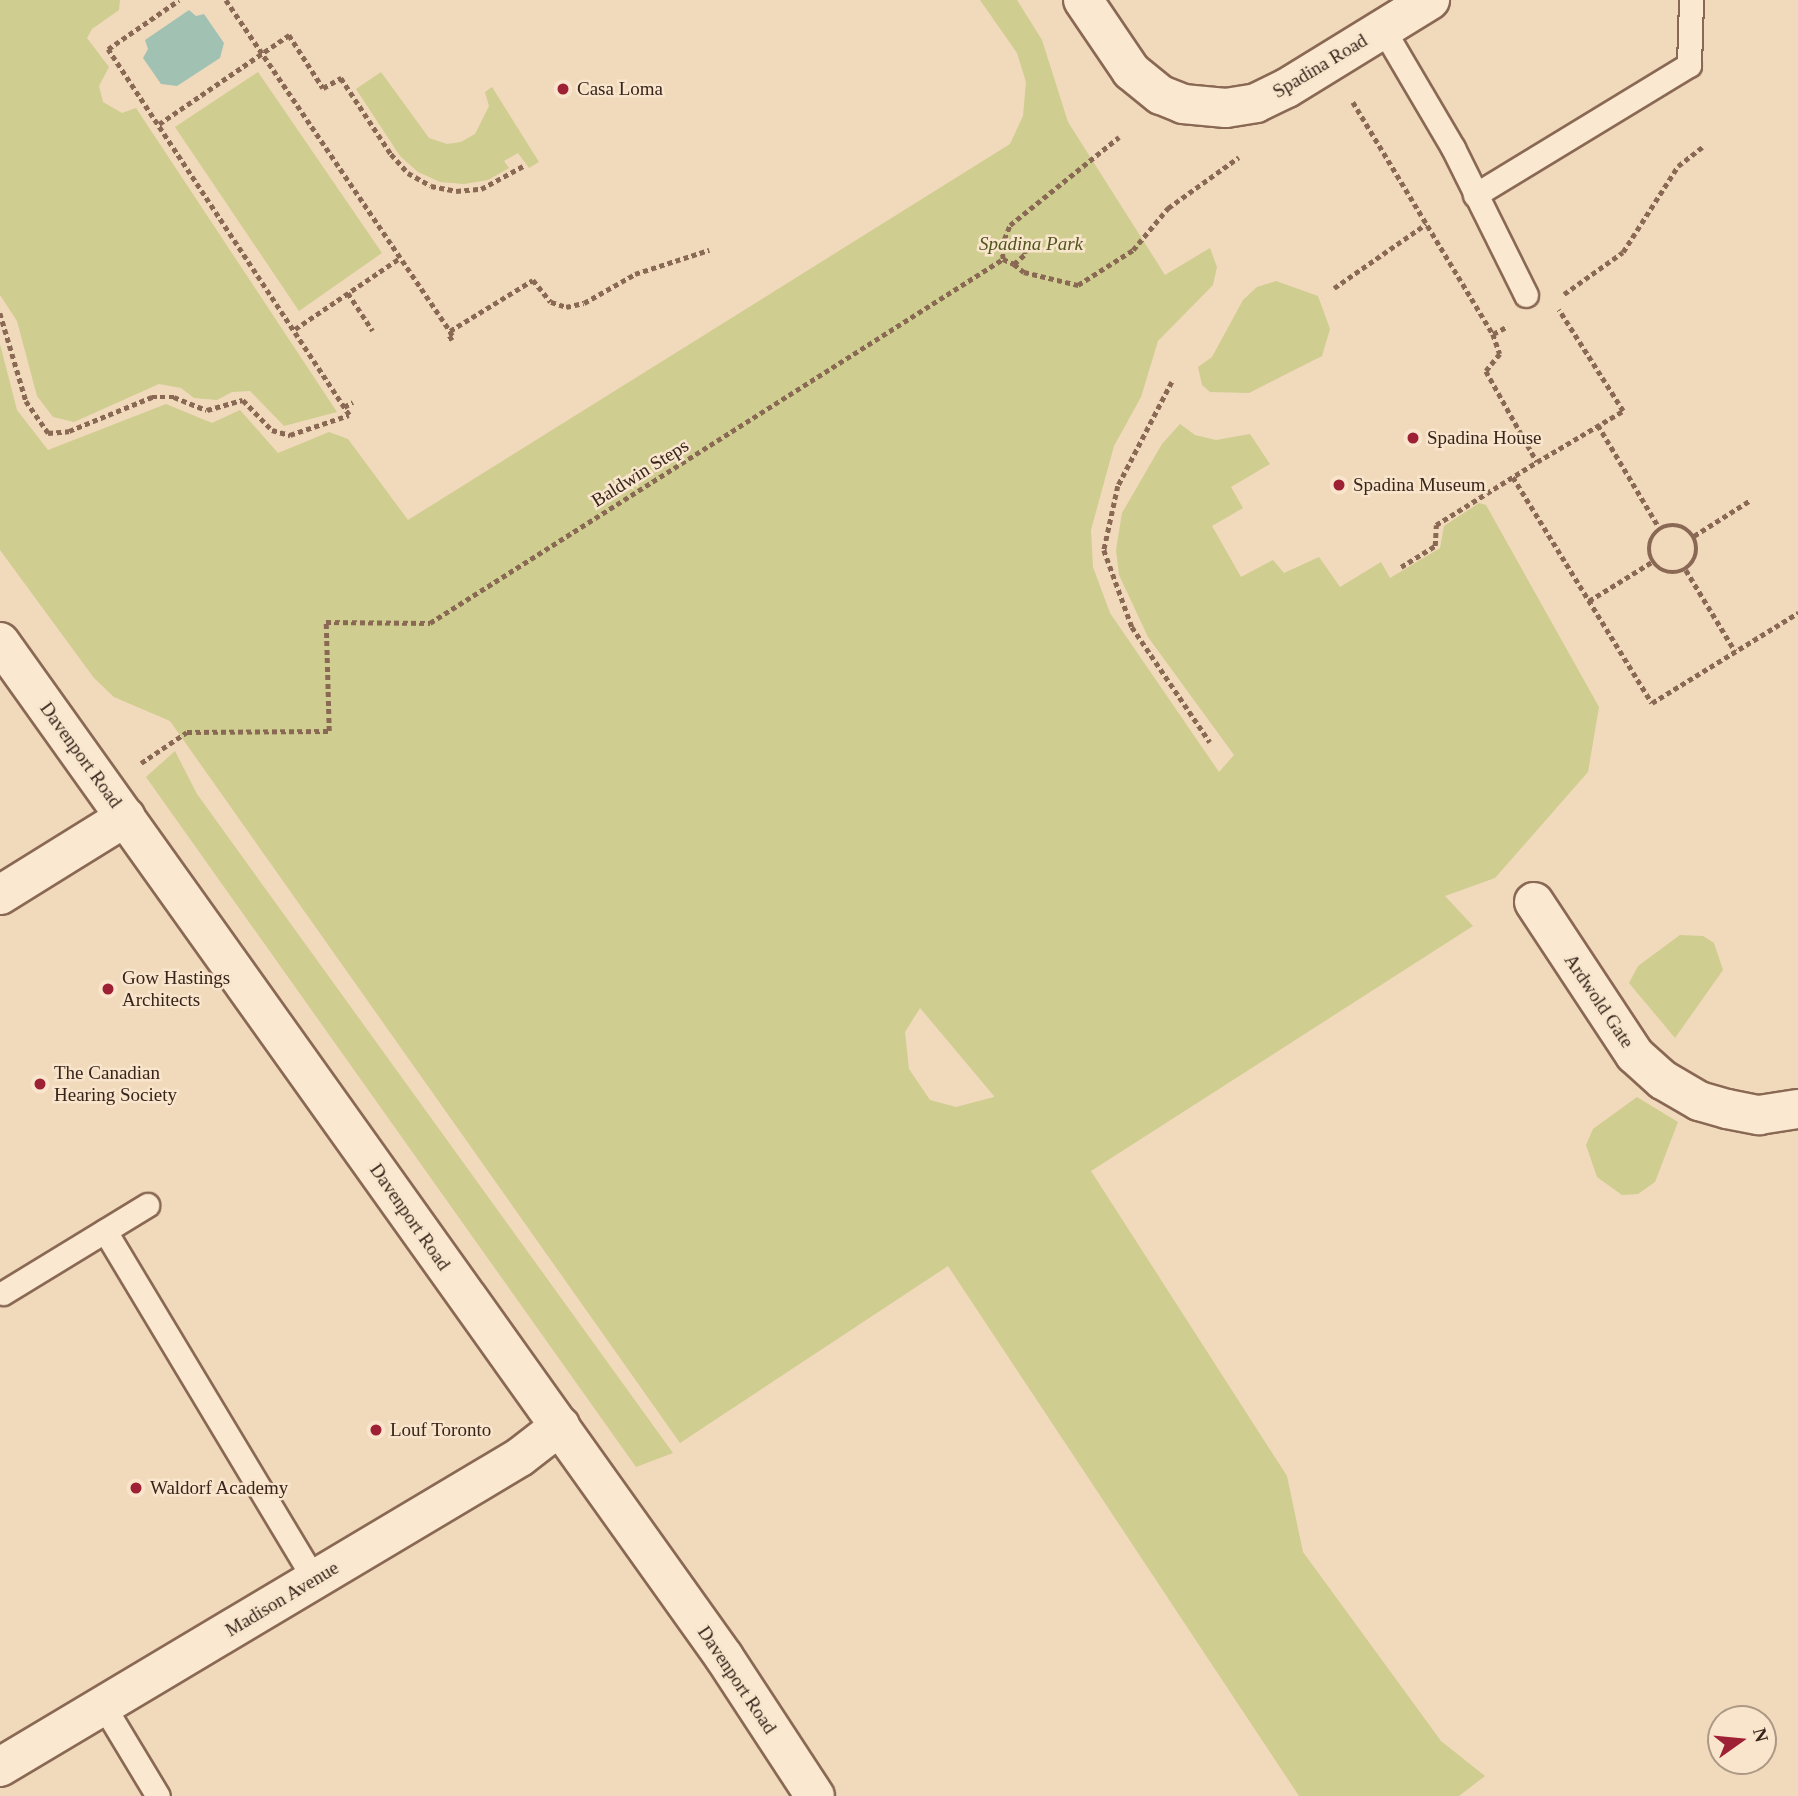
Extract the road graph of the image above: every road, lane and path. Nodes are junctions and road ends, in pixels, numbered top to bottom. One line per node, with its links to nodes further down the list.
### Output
1 (179, 0): 9 (path)
2 (226, 0): 7 (path)
3 (1083, 0): 6 (street, Spadina Road)
4 (1430, 0): 6 (street, Spadina Road)
5 (1691, 0): 14 (lane)
6 (1382, 29): 14 (lane)
7 (262, 54): 9 (path); 13 (path); 18 (path)
8 (1346, 91): 15 (path)
9 (159, 124): 26 (path)
10 (1119, 136): 16 (path)
11 (1702, 146): 34 (path)
12 (1239, 157): 20 (path)
13 (525, 165)
14 (1475, 195): 23 (lane)
15 (1426, 224): 21 (path); 29 (path)
16 (1007, 241): 19 (path); 20 (path)
17 (709, 250): 28 (path)
18 (400, 258): 22 (path); 28 (path)
19 (1003, 259): 20 (path); 48 (path, Baldwin Steps)
20 (1014, 264)
21 (1334, 288)
22 (348, 293): 26 (path); 27 (path)
23 (1526, 295)
24 (0, 313): 33 (path)
25 (1517, 321): 29 (path)
26 (295, 329): 33 (path)
27 (373, 331)
28 (450, 331): 30 (path)
29 (1493, 334): 35 (path)
30 (448, 340)
31 (1172, 382): 47 (path)
32 (353, 402): 33 (path)
33 (344, 407)
34 (1598, 425): 35 (path); 38 (path)
35 (1537, 462): 36 (path)
36 (1513, 477): 41 (path); 43 (path)
37 (1749, 501): 39 (path)
38 (1660, 529): 39 (path); 40 (path)
39 (1694, 536): 42 (path)
40 (1652, 562): 42 (path); 43 (path)
41 (1402, 567)
42 (1686, 570): 46 (path)
43 (1589, 601): 46 (path)
44 (1798, 613): 46 (path)
45 (0, 642): 49 (street, Davenport Road)
46 (1735, 652)
47 (1210, 743)
48 (150, 757)
49 (126, 817): 50 (street); 56 (street, Davenport Road)
50 (0, 895)
51 (1534, 902): 52 (street, Ardwold Gate)
52 (1798, 1110)
53 (147, 1205): 54 (lane)
54 (106, 1231): 55 (lane); 57 (lane)
55 (3, 1293)
56 (560, 1426): 57 (street, Madison Avenue); 61 (street, Davenport Road)
57 (314, 1579): 58 (street, Madison Avenue)
58 (103, 1705): 59 (street, Madison Avenue); 60 (lane)
59 (0, 1767)
60 (158, 1796)
61 (815, 1796)

